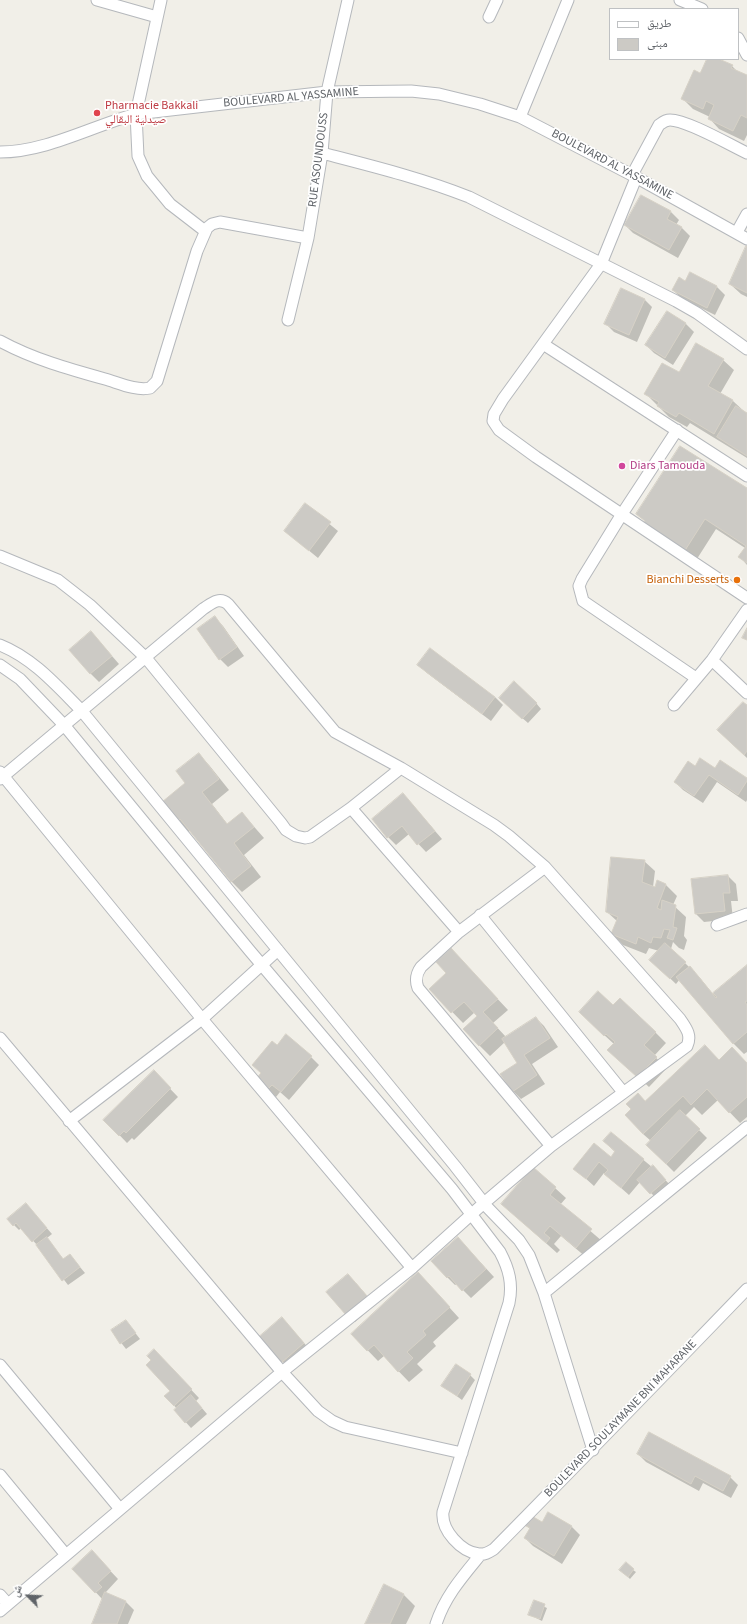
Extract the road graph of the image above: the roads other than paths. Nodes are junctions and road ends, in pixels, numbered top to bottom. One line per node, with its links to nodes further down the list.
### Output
1 (97, 0): 8 (street)
2 (161, 0): 8 (street)
3 (348, 0): 12 (street, RUE ASOUNDOUSS)
4 (497, 0): 9 (street)
5 (568, 0): 14 (street)
6 (680, 0): 7 (street)
7 (699, 5)
8 (157, 17): 13 (street)
9 (489, 17)
10 (739, 40): 11 (street)
11 (747, 55)
12 (327, 92): 13 (street, BOULEVARD AL YASSAMINE); 14 (street, BOULEVARD AL YASSAMINE); 16 (street, RUE ASOUNDOUSS)
13 (136, 114): 15 (street, BOULEVARD AL YASSAMINE); 20 (street)
14 (520, 117): 18 (street, BOULEVARD AL YASSAMINE)
15 (0, 152)
16 (322, 153): 22 (street, RUE ASOUNDOUSS); 24 (street)
17 (747, 153): 18 (street)
18 (634, 176): 21 (street, BOULEVARD AL YASSAMINE); 24 (street)
19 (747, 214): 21 (street)
20 (205, 231): 22 (street); 26 (street)
21 (737, 232): 23 (street, BOULEVARD AL YASSAMINE)
22 (308, 238): 25 (street, RUE ASOUNDOUSS)
23 (747, 239)
24 (601, 264): 27 (street); 28 (street)
25 (288, 320)
26 (0, 341)
27 (543, 344): 29 (street); 31 (street)
28 (747, 349)
29 (677, 430): 30 (street); 31 (street)
30 (747, 476)
31 (622, 514): 33 (street); 39 (street)
32 (0, 556): 36 (street)
33 (747, 598)
34 (747, 610): 37 (street)
35 (0, 645): 42 (street)
36 (146, 658): 42 (street); 44 (street); 46 (street)
37 (712, 660): 39 (street); 40 (street)
38 (0, 665): 43 (street)
39 (696, 678): 41 (street)
40 (747, 693)
41 (674, 705)
42 (81, 710): 43 (street); 52 (street)
43 (64, 725): 45 (street); 53 (street)
44 (401, 768): 46 (street); 47 (street)
45 (1, 776): 54 (street)
46 (351, 808): 51 (street)
47 (545, 867): 49 (street); 56 (street)
48 (747, 914): 50 (street)
49 (480, 915): 51 (street); 56 (street)
50 (717, 925)
51 (459, 932): 59 (street)
52 (278, 950): 53 (street); 60 (street)
53 (261, 964): 54 (street); 61 (street)
54 (202, 1019): 57 (street); 62 (street)
55 (0, 1038): 57 (street)
56 (623, 1092): 59 (street)
57 (69, 1121): 66 (street)
58 (747, 1127): 64 (street)
59 (551, 1146): 60 (street)
60 (484, 1203): 61 (street); 64 (street)
61 (472, 1215): 62 (street); 68 (street)
62 (412, 1268): 66 (street)
63 (747, 1289): 67 (street, BOULEVARD SOULAYMANE BNI MAHARANE)
64 (544, 1293): 67 (street)
65 (0, 1365): 70 (street)
66 (282, 1372): 68 (street); 70 (street)
67 (593, 1450): 71 (street, BOULEVARD SOULAYMANE BNI MAHARANE)
68 (462, 1453): 71 (street)
69 (0, 1475): 72 (street)
70 (120, 1509): 72 (street)
71 (481, 1554): 75 (street)
72 (66, 1555): 74 (street)
73 (0, 1595): 74 (street)
74 (4, 1608)
75 (436, 1624)

